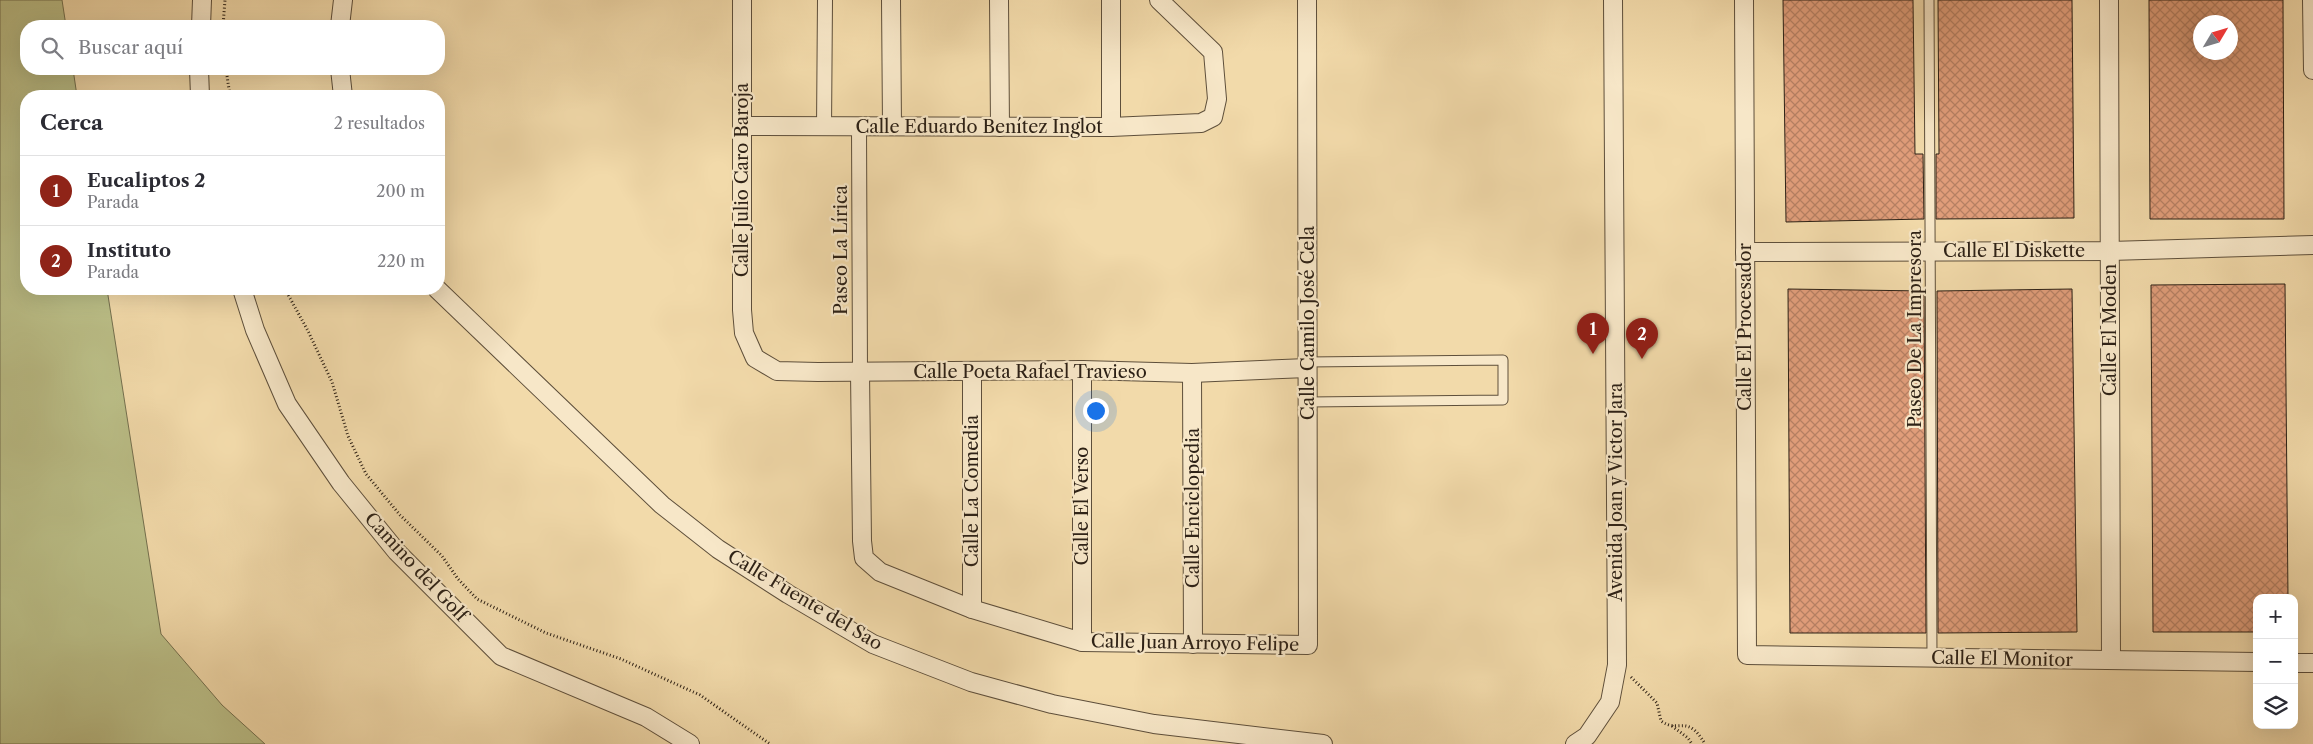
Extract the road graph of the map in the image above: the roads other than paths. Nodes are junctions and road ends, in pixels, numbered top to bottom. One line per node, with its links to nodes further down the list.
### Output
1 (202, 0): 15 (street)
2 (343, 0): 16 (street)
3 (742, 0): 22 (street, Calle Julio Caro Baroja)
4 (825, 0): 27 (street)
5 (891, 0): 23 (street)
6 (999, 0): 25 (street)
7 (1110, 0): 26 (street)
8 (1159, 0): 26 (street, Calle Eduardo Benítez Inglot)
9 (1307, 0): 35 (street, Calle Camilo José Cela)
10 (1613, 0): 51 (street, Avenida Joan y Victor Jara)
11 (1744, 0): 31 (street, Calle El Procesador)
12 (1929, 0): 30 (lane, Paseo De La Impresora)
13 (2109, 0): 29 (street, Calle El Moden)
14 (2312, 0): 17 (street)
15 (201, 20)
16 (341, 20)
17 (2313, 70)
18 (199, 75): 20 (street)
19 (341, 75): 21 (street)
20 (200, 90)
21 (342, 90)
22 (743, 126): 27 (street, Calle Eduardo Benítez Inglot); 34 (street, Calle Julio Caro Baroja)
23 (892, 126): 24 (street, Calle Eduardo Benítez Inglot); 25 (street, Calle Eduardo Benítez Inglot)
24 (859, 127): 27 (street, Calle Eduardo Benítez Inglot); 37 (street, Paseo La Lírica)
25 (1000, 127): 26 (street, Calle Eduardo Benítez Inglot)
26 (1111, 127)
27 (824, 128)
28 (2313, 245): 29 (street, Calle El Diskette)
29 (2110, 250): 30 (street, Calle El Diskette); 47 (street, Calle El Moden)
30 (1931, 251): 31 (street, Calle El Diskette); 46 (lane, Paseo De La Impresora)
31 (1745, 252): 45 (street, Calle El Procesador)
32 (244, 295): 52 (street, Camino del Golf)
33 (443, 295): 53 (street, Calle Fuente del Sao)
34 (755, 358): 37 (street, Calle Poeta Rafael Travieso)
35 (1307, 365): 39 (street, Calle Poeta Rafael Travieso); 40 (street, Calle Camilo José Cela); 40 (lane)
36 (1082, 370): 38 (street, Calle Poeta Rafael Travieso); 39 (street, Calle Poeta Rafael Travieso); 42 (street, Calle El Verso)
37 (860, 372): 38 (street, Calle Poeta Rafael Travieso); 41 (street, Calle Juan Arroyo Felipe)
38 (972, 372): 41 (street, Calle La Comedia)
39 (1192, 373): 43 (street, Calle Enciclopedia)
40 (1308, 402): 44 (street, Calle Camilo José Cela)
41 (972, 609): 42 (street, Calle Juan Arroyo Felipe)
42 (1082, 642): 43 (street, Calle Juan Arroyo Felipe)
43 (1193, 644): 44 (street, Calle Juan Arroyo Felipe)
44 (1308, 645)
45 (1747, 655): 46 (street, Calle El Monitor)
46 (1932, 658): 47 (street, Calle El Monitor)
47 (2111, 660): 48 (street, Calle El Monitor)
48 (2253, 662)
49 (2298, 662): 50 (street)
50 (2313, 663)
51 (1581, 740)
52 (690, 744)
53 (1323, 744)

